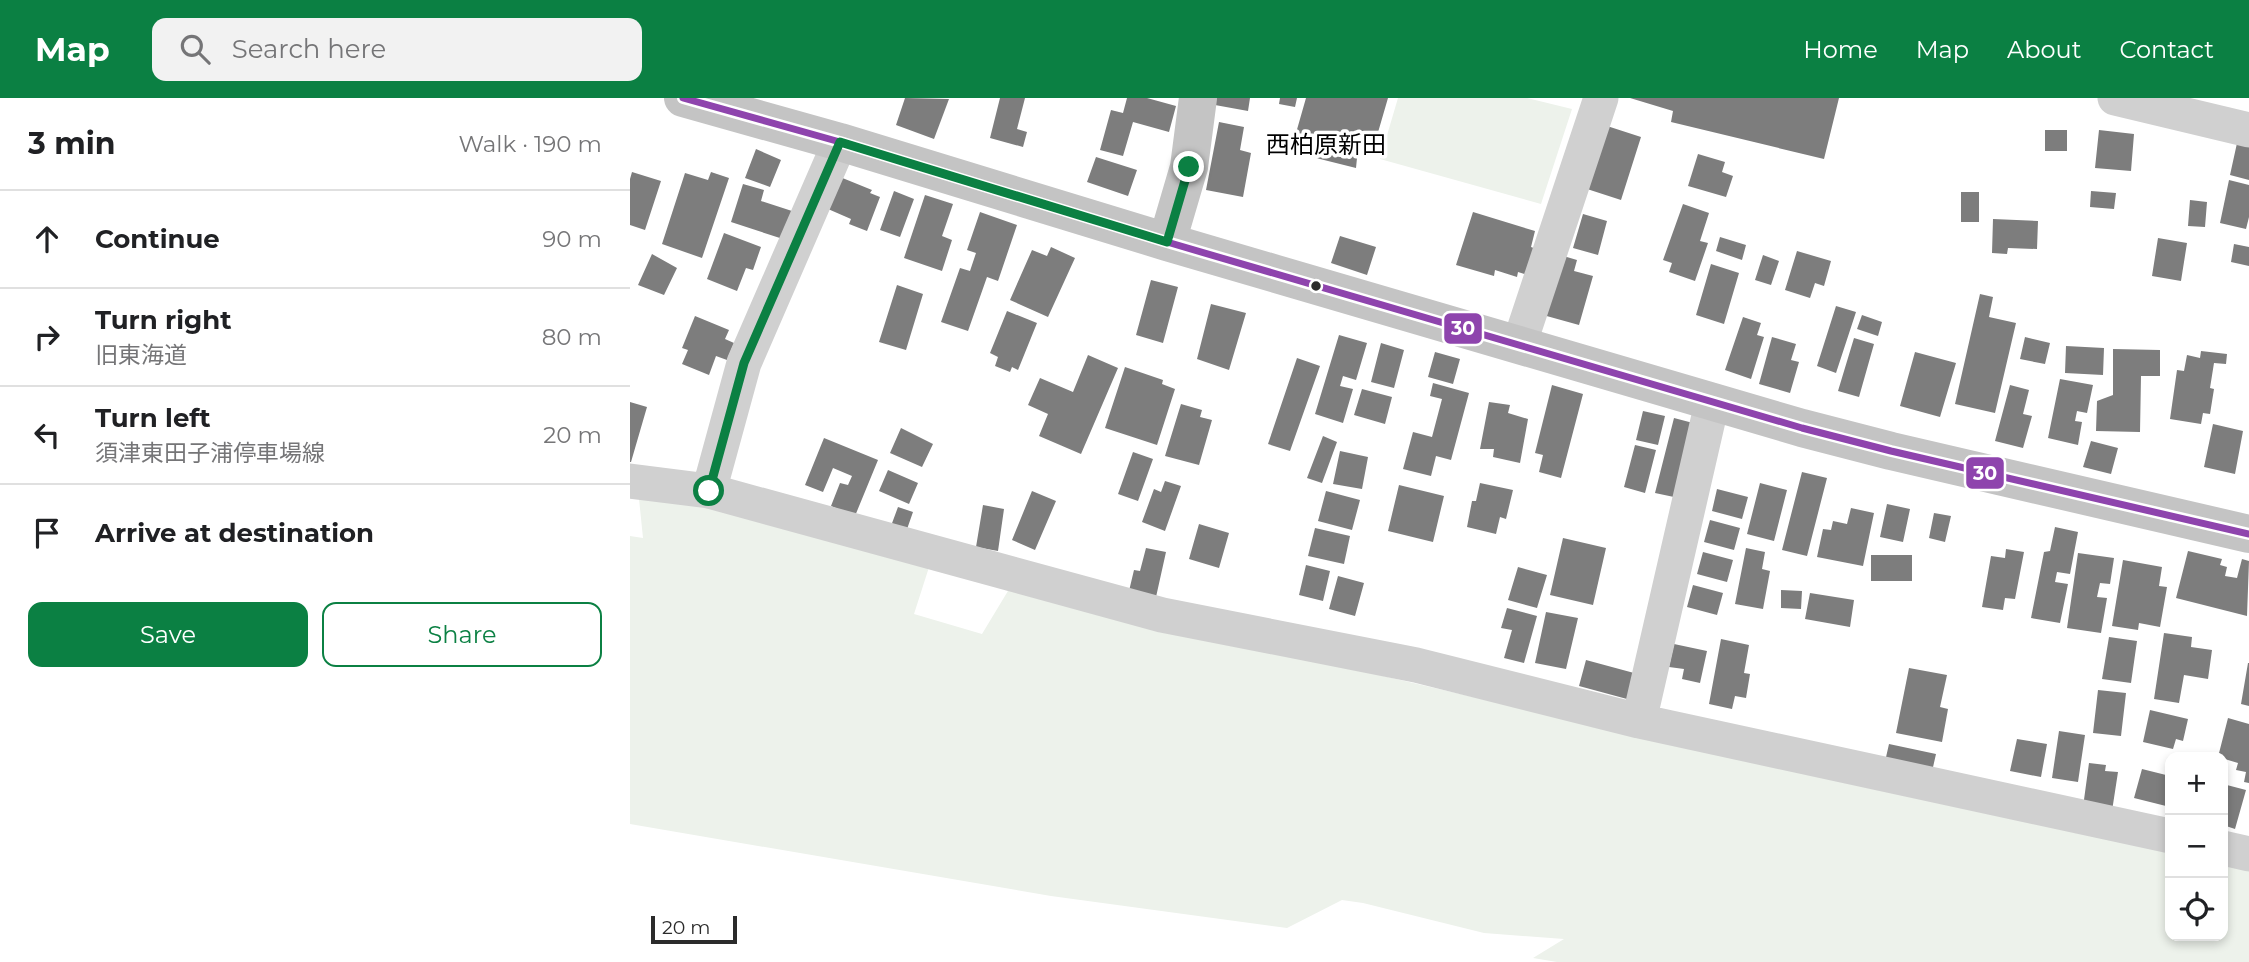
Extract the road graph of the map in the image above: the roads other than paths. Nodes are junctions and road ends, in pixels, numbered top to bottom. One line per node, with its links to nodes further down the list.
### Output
1 (683, 98): 6 (main road)
2 (1198, 98): 7 (main road)
3 (1601, 98): 8 (street)
4 (2115, 98): 5 (street)
5 (2249, 130)
6 (840, 142): 7 (main road); 11 (street)
7 (1167, 242): 8 (main road)
8 (1519, 345): 9 (main road)
9 (1712, 402): 12 (main road); 13 (street)
10 (630, 481): 11 (street)
11 (709, 491): 13 (street)
12 (2249, 534)
13 (1639, 721): 14 (street)
14 (2165, 835)
15 (2228, 849): 16 (street)
16 (2249, 853)

